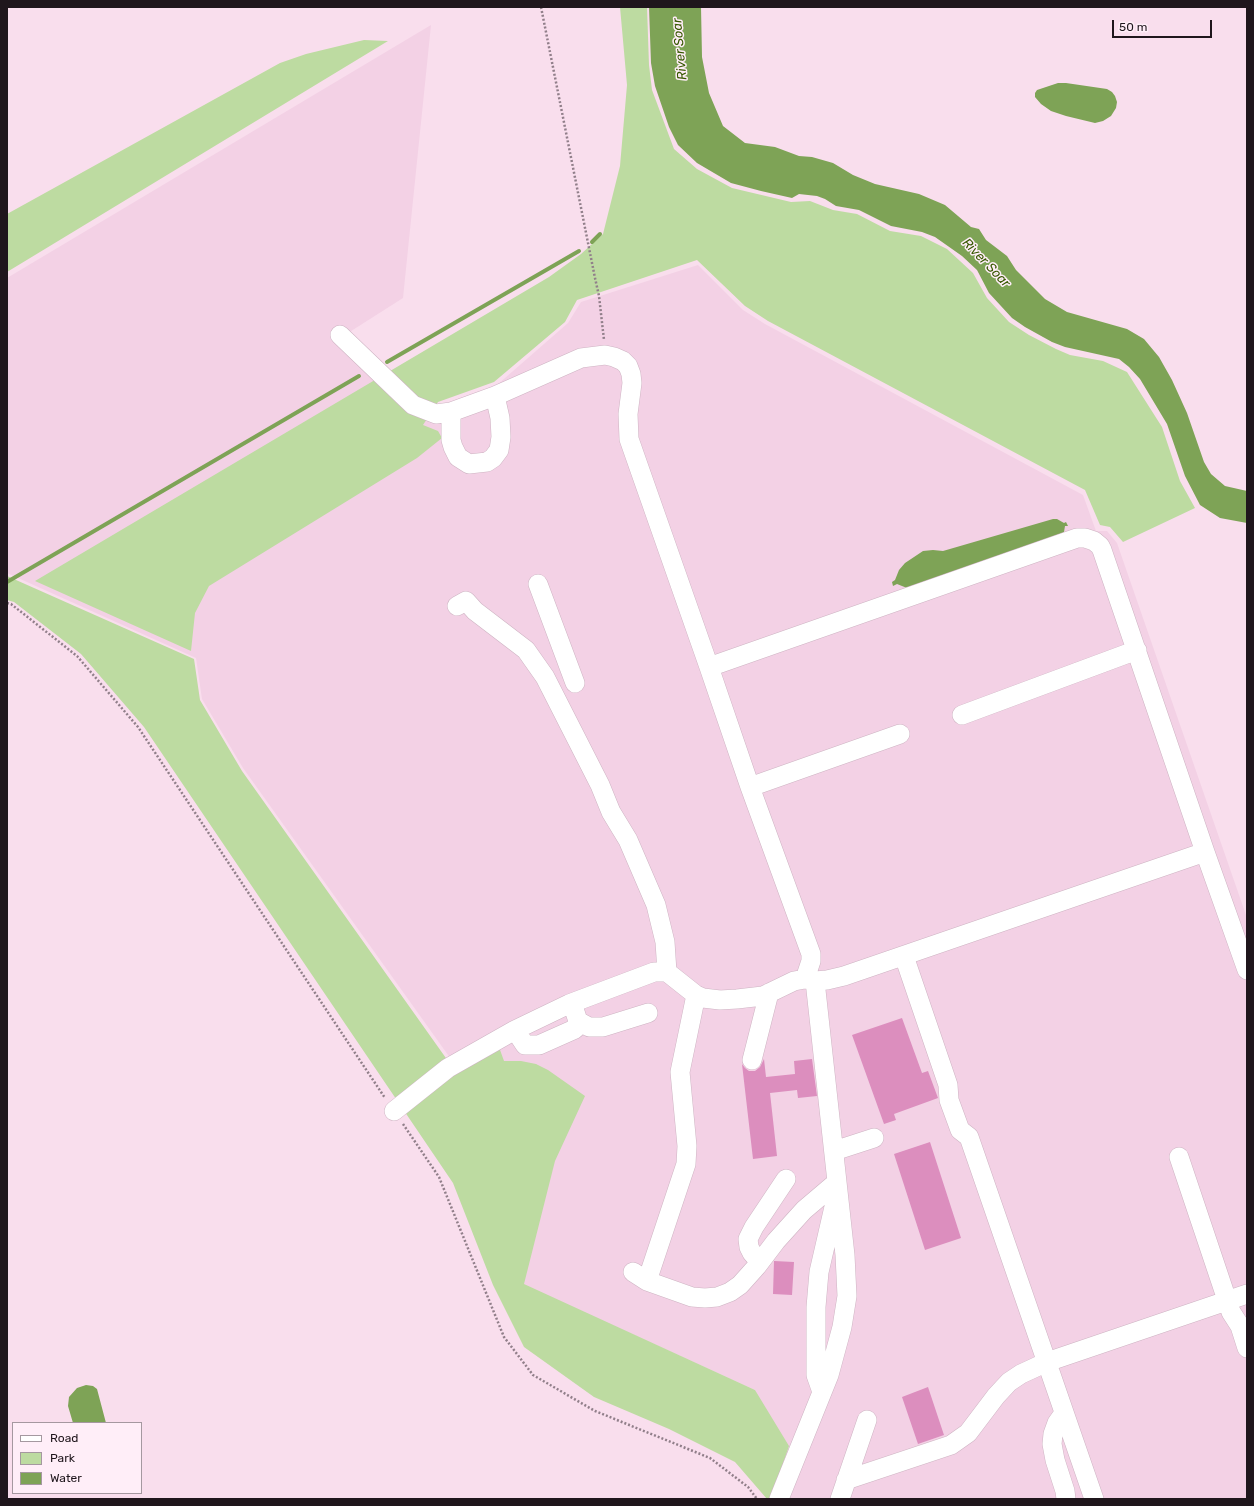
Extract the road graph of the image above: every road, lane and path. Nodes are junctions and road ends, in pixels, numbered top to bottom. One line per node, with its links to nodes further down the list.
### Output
1 (541, 7): 3 (path)
2 (340, 336): 5 (lane)
3 (605, 355): 4 (lane); 11 (lane)
4 (495, 396): 5 (lane); 5 (lane)
5 (451, 412)
6 (538, 584): 10 (lane)
7 (7, 603): 29 (path)
8 (457, 606): 12 (lane)
9 (1137, 650): 11 (lane); 14 (lane); 17 (lane)
10 (566, 659): 12 (lane); 13 (lane)
11 (710, 666): 16 (lane)
12 (540, 670): 20 (lane)
13 (575, 683)
14 (962, 715)
15 (900, 734): 16 (lane)
16 (750, 787): 21 (lane)
17 (1205, 852): 18 (lane); 19 (lane)
18 (904, 956): 21 (lane); 39 (lane)
19 (1247, 970)
20 (667, 972): 23 (lane); 24 (lane)
21 (810, 980): 22 (lane); 31 (lane)
22 (770, 993): 23 (lane); 28 (lane)
23 (696, 995): 35 (lane)
24 (572, 1003): 26 (lane); 27 (lane)
25 (648, 1013): 26 (lane)
26 (578, 1021): 27 (lane)
27 (515, 1030): 29 (lane)
28 (752, 1060)
29 (394, 1111): 44 (path)
30 (874, 1138): 31 (lane)
31 (834, 1151): 34 (lane)
32 (1179, 1157): 37 (lane)
33 (786, 1179): 35 (lane)
34 (837, 1188): 35 (lane); 40 (lane); 40 (lane)
35 (760, 1262)
36 (1247, 1294): 37 (lane)
37 (1227, 1300): 38 (lane); 39 (lane)
38 (1247, 1348)
39 (1047, 1362): 41 (lane); 43 (lane)
40 (822, 1392): 45 (lane)
41 (1064, 1413): 47 (lane); 48 (lane)
42 (867, 1420): 43 (lane)
43 (846, 1480): 46 (lane)
44 (757, 1499)
45 (779, 1499)
46 (840, 1499)
47 (1066, 1499)
48 (1094, 1499)

